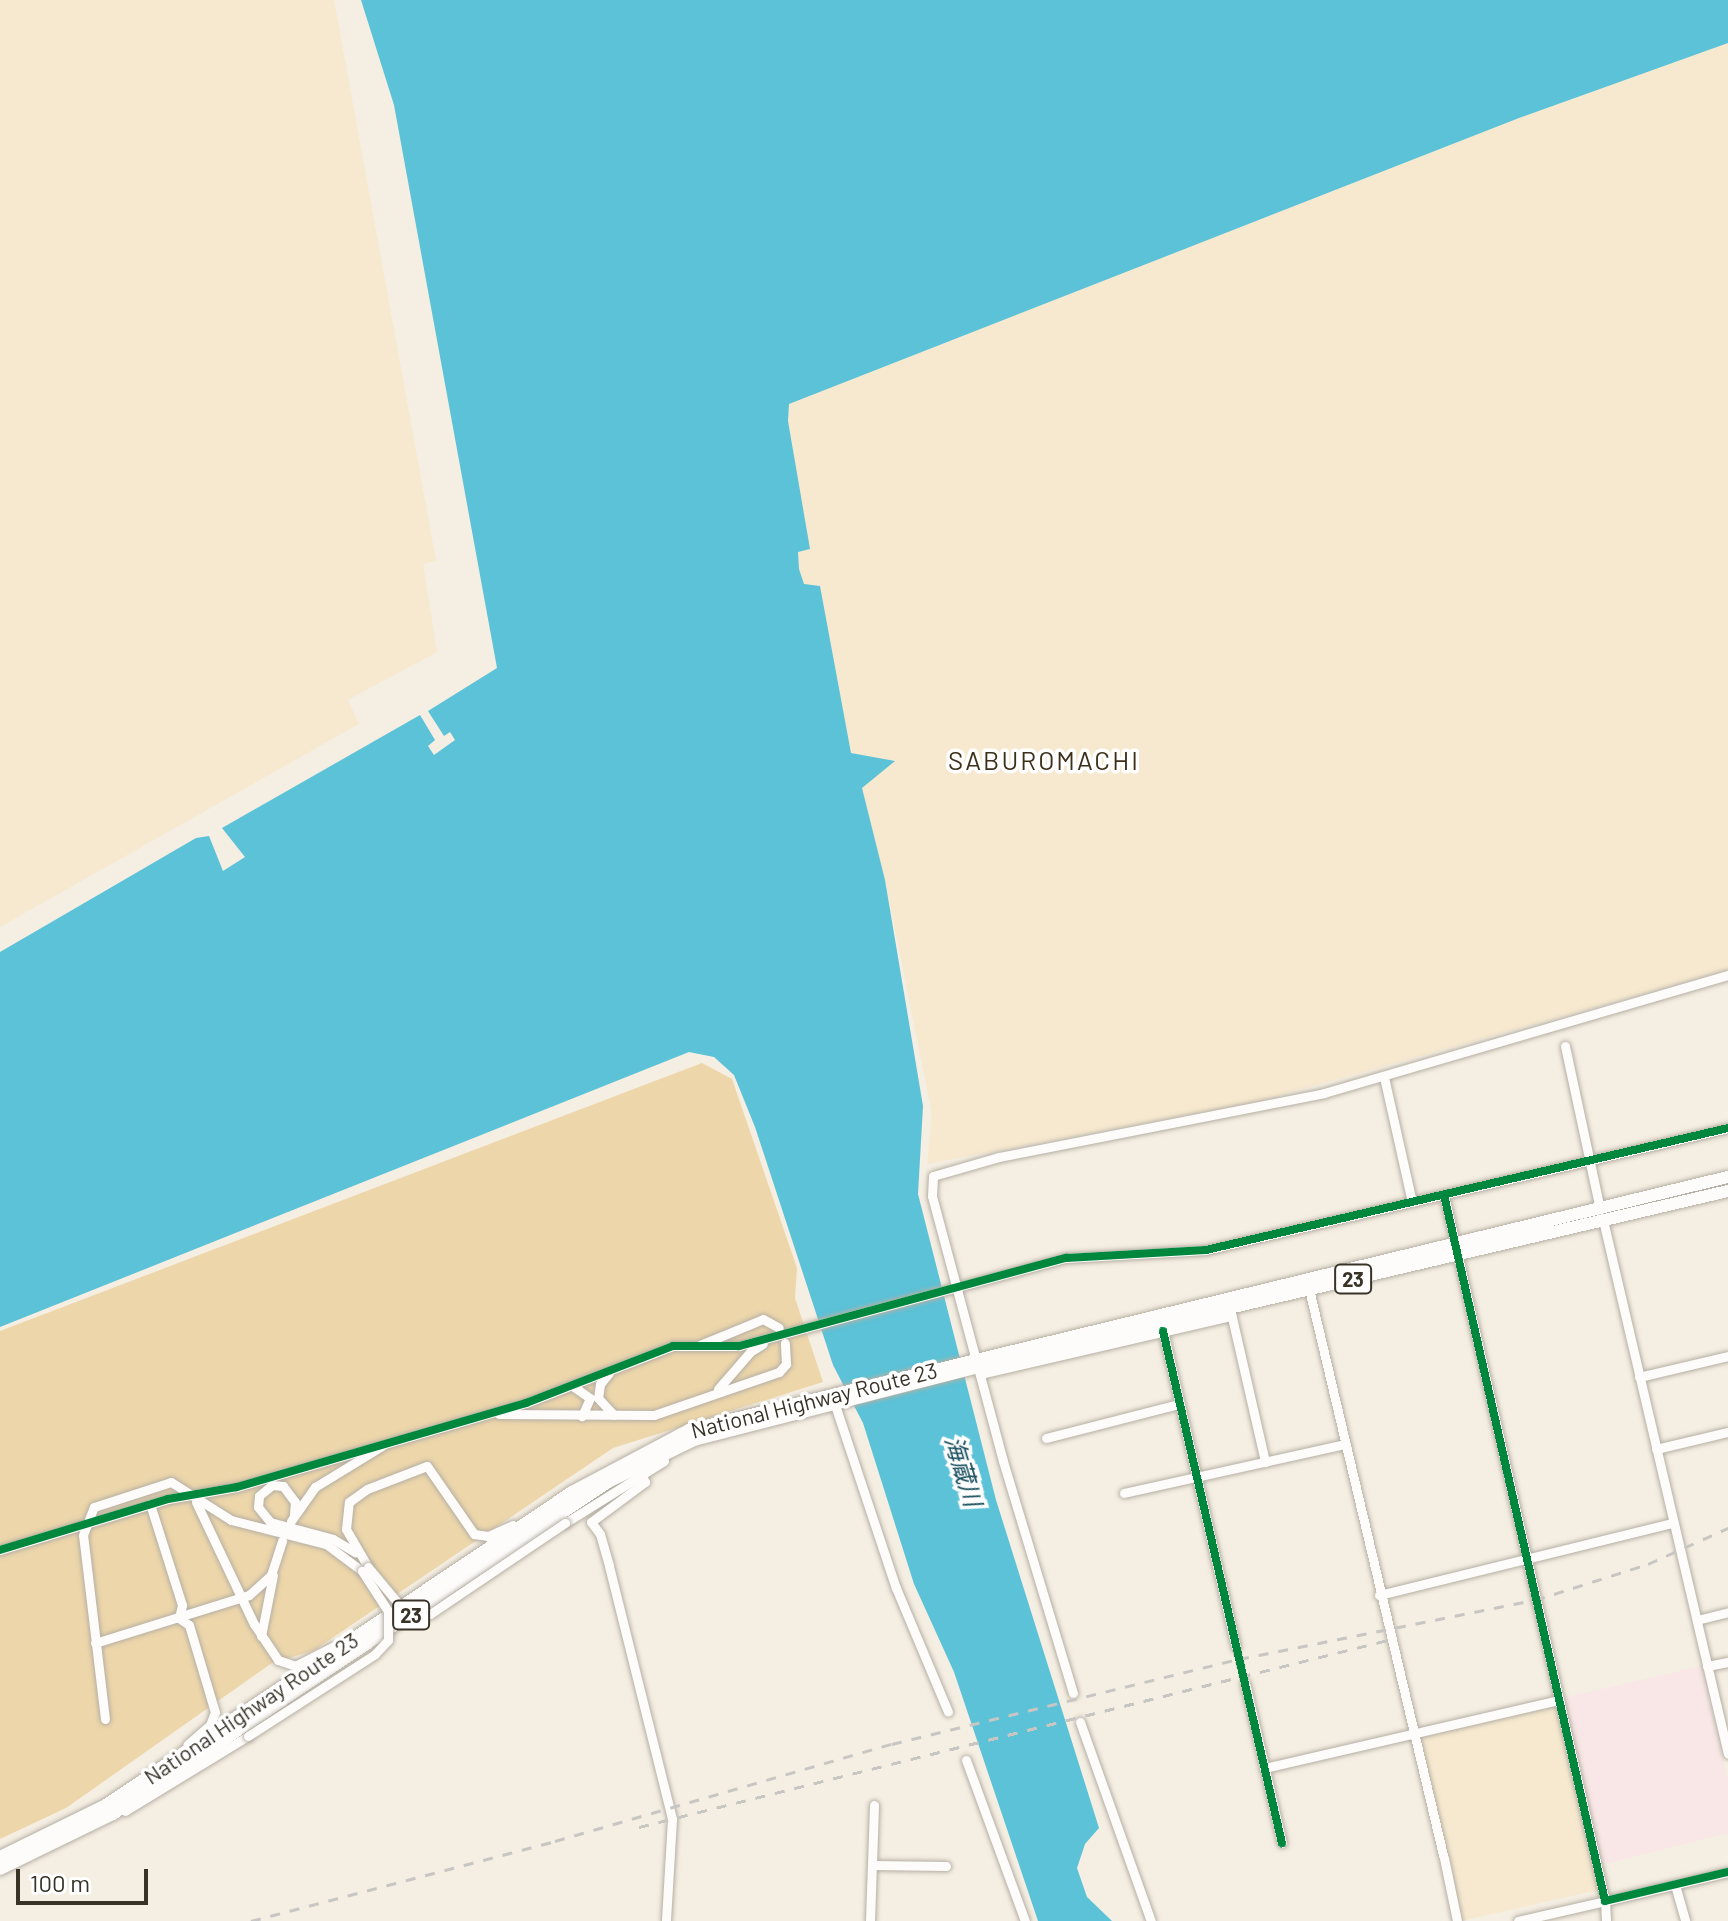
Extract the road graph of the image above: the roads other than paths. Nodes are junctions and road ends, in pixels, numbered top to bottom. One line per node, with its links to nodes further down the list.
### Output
1 (1728, 975): 3 (street)
2 (1565, 1046): 5 (street)
3 (1384, 1077): 9 (street); 12 (street)
4 (1728, 1128): 5 (street)
5 (1590, 1160): 8 (street); 10 (street)
6 (1728, 1177): 10 (highway, National Highway Route 23 / 23)
7 (1728, 1191): 10 (highway, National Highway Route 23 / 23)
8 (1444, 1195): 9 (street); 11 (street)
9 (1412, 1202): 12 (street)
10 (1602, 1214): 11 (highway, National Highway Route 23 / 23); 23 (street)
11 (1455, 1249): 13 (highway, National Highway Route 23 / 23); 21 (highway, National Highway Route 23 / 23); 48 (street)
12 (956, 1288): 17 (street); 21 (street)
13 (1309, 1289): 14 (highway, National Highway Route 23 / 23); 35 (street)
14 (1230, 1312): 16 (street); 21 (highway, National Highway Route 23 / 23); 37 (street)
15 (779, 1328): 19 (street)
16 (1163, 1331): 21 (street); 27 (street)
17 (792, 1333): 19 (street); 25 (street)
18 (785, 1343): 25 (street)
19 (696, 1346): 22 (street)
20 (1728, 1356): 23 (street)
21 (975, 1366): 26 (highway, National Highway Route 23 / 23); 63 (street)
22 (611, 1371): 24 (street); 30 (street)
23 (1639, 1377): 36 (street)
24 (571, 1387): 28 (street); 29 (street)
25 (713, 1393): 30 (street)
26 (837, 1398): 31 (highway, National Highway Route 23 / 23); 38 (highway, National Highway Route 23 / 23); 67 (street)
27 (1178, 1404): 34 (street); 40 (street)
28 (479, 1416): 29 (street); 32 (street)
29 (582, 1416): 30 (street)
30 (617, 1417)
31 (751, 1423): 39 (street); 76 (highway, National Highway Route 23 / 23)
32 (434, 1427): 41 (street); 50 (street)
33 (1728, 1432): 36 (street)
34 (1046, 1438)
35 (1345, 1444): 37 (street); 51 (street)
36 (1656, 1449): 44 (street)
37 (1265, 1462): 40 (street)
38 (608, 1469): 50 (street); 53 (highway, National Highway Route 23 / 23)
39 (641, 1474): 50 (street, bridge); 85 (street)
40 (1196, 1477): 42 (street); 59 (street)
41 (189, 1493): 43 (street); 45 (street); 50 (street); 52 (street)
42 (1124, 1493)
43 (150, 1504): 45 (street); 55 (street)
44 (1673, 1523): 48 (street); 56 (street)
45 (83, 1526): 47 (street); 58 (street)
46 (282, 1541): 49 (street)
47 (0, 1550)
48 (1527, 1558): 51 (street); 64 (street)
49 (274, 1567): 52 (street); 57 (street)
50 (365, 1569): 76 (street, bridge)
51 (1379, 1595): 70 (street)
52 (241, 1598): 55 (street); 57 (street)
53 (410, 1602): 57 (street); 74 (highway, National Highway Route 23 / 23)
54 (1728, 1612): 56 (street)
55 (179, 1618): 58 (street); 74 (street)
56 (1697, 1620): 61 (street)
57 (261, 1636)
58 (95, 1643): 68 (street)
59 (1236, 1647)
60 (1728, 1662): 61 (street)
61 (1707, 1666): 66 (street)
62 (1245, 1683): 73 (street)
63 (1073, 1693)
64 (1559, 1700): 70 (street); 84 (street)
65 (1728, 1707): 66 (street)
66 (1717, 1709): 71 (street)
67 (948, 1712)
68 (105, 1719)
69 (1080, 1722): 88 (street)
70 (1412, 1732): 73 (street); 89 (street)
71 (1728, 1754)
72 (966, 1760): 87 (street)
73 (1264, 1768): 77 (street)
74 (138, 1784): 78 (highway, National Highway Route 23 / 23)
75 (874, 1805): 79 (street)
76 (79, 1834): 81 (highway, National Highway Route 23 / 23)
77 (1282, 1843)
78 (0, 1857)
79 (873, 1865): 80 (street); 86 (street)
80 (946, 1866)
81 (0, 1869)
82 (1728, 1872): 83 (street)
83 (1675, 1885): 84 (street); 92 (street)
84 (1605, 1901): 90 (street); 91 (street)
85 (666, 1921)
86 (870, 1921)
87 (1025, 1921)
88 (1151, 1921)
89 (1457, 1921)
90 (1518, 1921)
91 (1606, 1921)
92 (1685, 1921)

